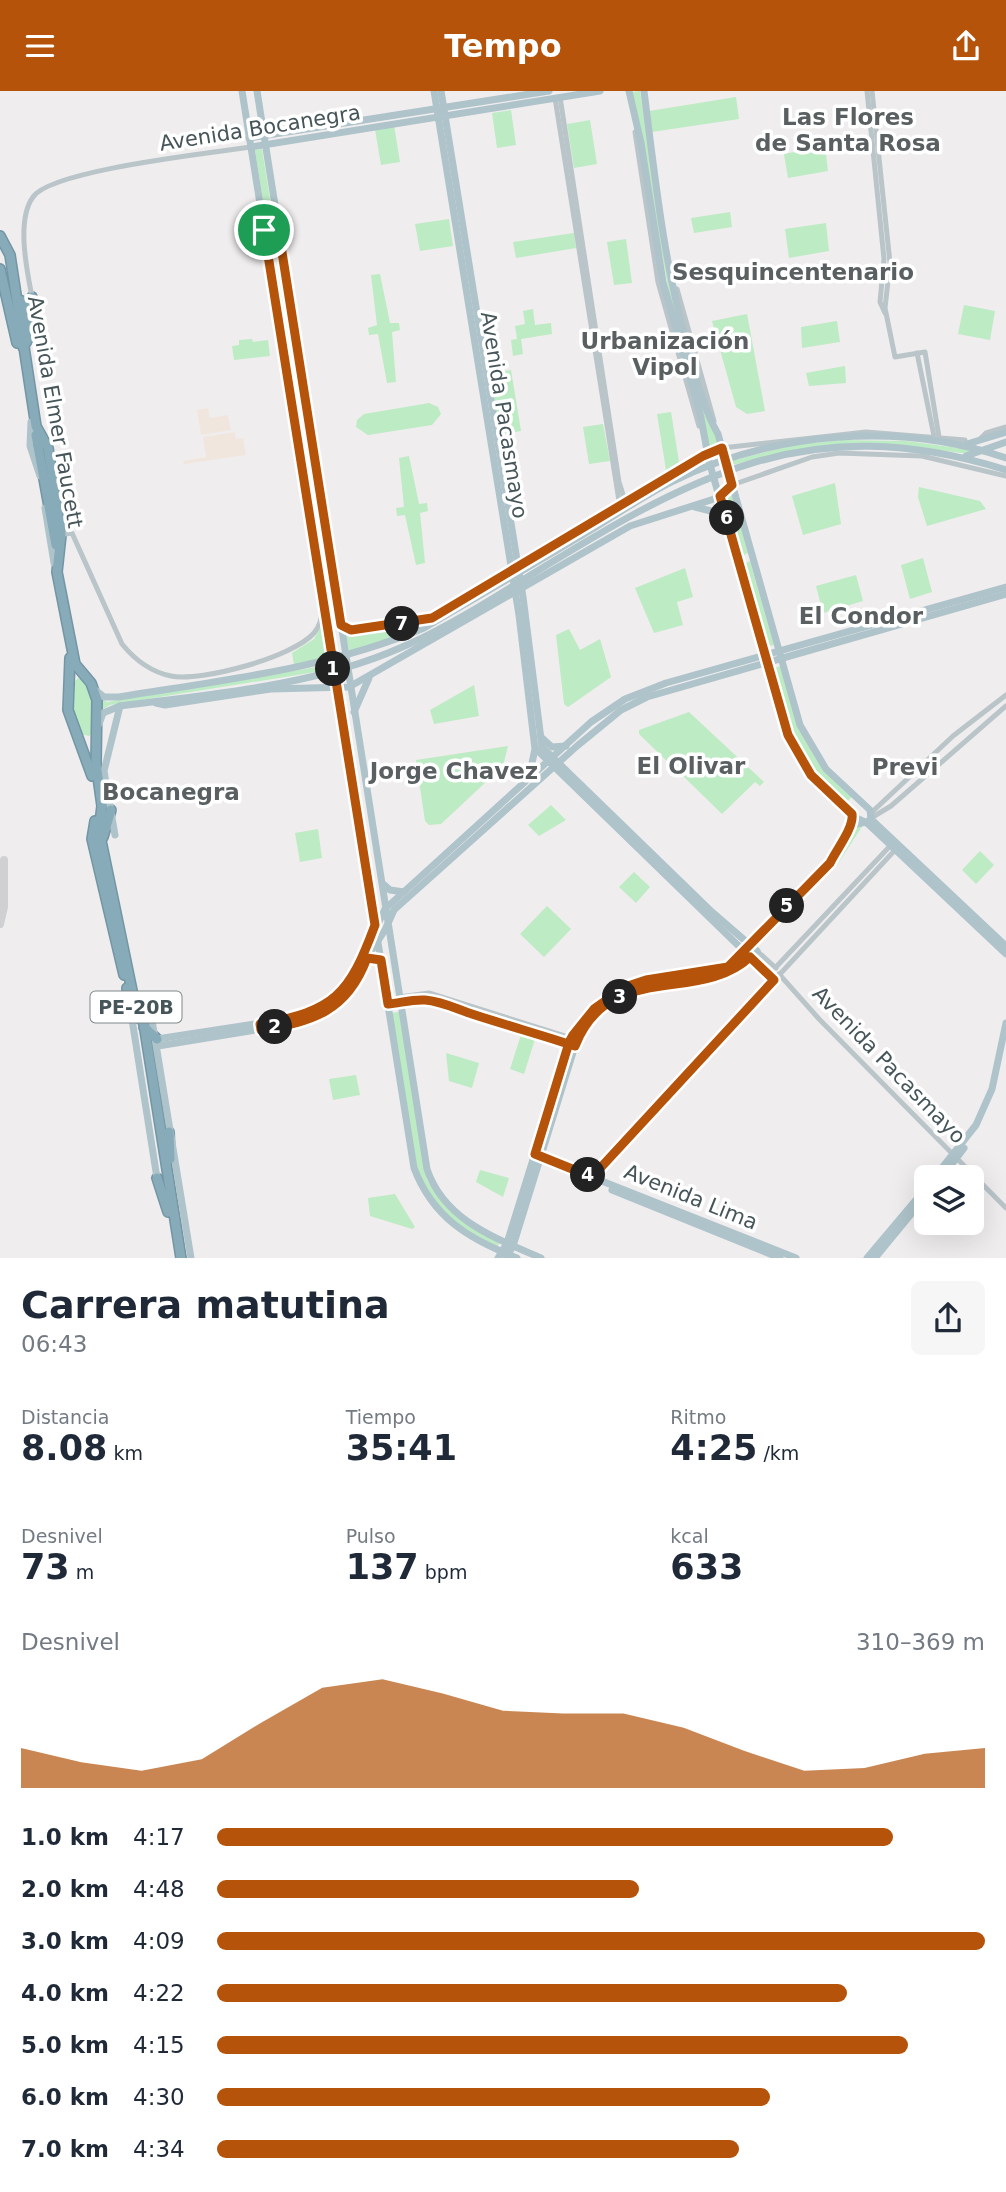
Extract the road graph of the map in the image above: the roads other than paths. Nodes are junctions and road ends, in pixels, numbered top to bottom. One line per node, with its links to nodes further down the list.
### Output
1 (242, 91): 13 (main road)
2 (257, 91): 12 (main road)
3 (434, 91): 11 (main road, Avenida Pacasmayo)
4 (441, 91): 11 (main road, Avenida Pacasmayo)
5 (550, 91): 11 (main road, Avenida Bocanegra)
6 (600, 91): 10 (main road, Avenida Bocanegra)
7 (629, 91): 36 (main road)
8 (644, 91): 34 (main road)
9 (870, 91): 30 (street)
10 (557, 98): 11 (main road, Avenida Bocanegra); 45 (street)
11 (441, 112): 12 (main road, Avenida Bocanegra); 14 (main road, Avenida Bocanegra); 52 (main road, Avenida Pacasmayo)
12 (264, 136): 13 (main road, Avenida Bocanegra); 14 (main road)
13 (250, 142): 14 (main road, Avenida Bocanegra); 15 (street, Avenida Bocanegra); 17 (main road)
14 (265, 145): 16 (main road)
15 (26, 216): 21 (street, Avenida Elmer Faucett)
16 (278, 227): 17 (main road); 27 (main road)
17 (264, 230): 28 (main road)
18 (0, 236): 19 (highway, Avenida Elmer Faucett / PE-20B)
19 (3, 248): 22 (highway, Avenida Elmer Faucett / PE-20B)
20 (0, 269): 26 (highway, Avenida Elmer Faucett / PE-20B)
21 (32, 297): 23 (highway)
22 (17, 299): 23 (highway); 26 (highway, Avenida Elmer Faucett / PE-20B)
23 (26, 310): 24 (highway)
24 (28, 326): 25 (highway); 26 (highway)
25 (38, 335)
26 (21, 348): 33 (highway, Avenida Elmer Faucett / PE-20B)
27 (309, 424): 28 (main road); 55 (main road)
28 (295, 426): 56 (main road)
29 (1003, 431): 32 (main road)
30 (937, 437): 32 (street); 34 (street)
31 (1006, 442): 35 (main road)
32 (966, 445): 35 (main road); 40 (main road)
33 (39, 446): 48 (highway, Avenida Elmer Faucett / PE-20B); 51 (main road, Avenida Elmer Faucett)
34 (722, 448): 36 (main road); 40 (main road)
35 (985, 450): 37 (main road); 38 (main road)
36 (707, 453): 39 (main road); 45 (main road)
37 (962, 457): 40 (main road); 41 (main road)
38 (1006, 458)
39 (711, 465): 40 (main road); 42 (main road); 52 (main road)
40 (727, 465): 42 (main road); 43 (main road)
41 (1006, 473): 43 (street)
42 (713, 475): 44 (main road); 52 (main road)
43 (732, 485): 44 (main road); 49 (main road)
44 (720, 496): 46 (main road); 47 (main road)
45 (623, 505): 52 (main road)
46 (694, 507): 47 (main road); 52 (main road)
47 (729, 526): 50 (main road)
48 (57, 535): 51 (highway, Avenida Elmer Faucett / PE-20B); 67 (highway, Avenida Elmer Faucett / PE-20B); 68 (street, Avenida Elmer Faucett)
49 (752, 556): 50 (main road); 60 (main road)
50 (738, 560): 62 (main road)
51 (54, 563): 69 (highway, Avenida Elmer Faucett / PE-20B)
52 (516, 580): 57 (main road); 58 (main road, Avenida Pacasmayo); 59 (main road); 61 (main road); 64 (main road); 80 (main road, Avenida Pacasmayo)
53 (1006, 587): 60 (main road)
54 (1006, 594): 60 (main road)
55 (337, 598): 56 (main road); 59 (main road)
56 (323, 602): 63 (main road); 68 (street, Avenida Elmer Faucett)
57 (500, 603): 58 (main road); 66 (main road)
58 (519, 615): 82 (main road, Avenida Pacasmayo)
59 (341, 625): 61 (main road)
60 (780, 655): 62 (main road); 62 (main road); 90 (main road)
61 (345, 658): 63 (main road); 64 (main road)
62 (766, 658): 81 (main road); 84 (main road); 92 (main road)
63 (332, 661): 65 (main road); 68 (main road)
64 (347, 668): 65 (main road); 71 (main road)
65 (333, 673): 70 (main road); 74 (main road)
66 (372, 675): 71 (main road); 77 (main road)
67 (84, 677): 69 (highway); 72 (highway, PE-20B)
68 (198, 681): 72 (main road)
69 (69, 684): 79 (highway, PE-20B)
70 (337, 687): 71 (main road); 74 (main road); 102 (main road)
71 (349, 687): 77 (main road)
72 (93, 688): 78 (highway, PE-20B)
73 (1006, 695): 89 (street)
74 (152, 702): 75 (main road)
75 (120, 706): 78 (main road); 85 (main road)
76 (1006, 706): 93 (street)
77 (354, 713): 98 (main road)
78 (99, 726): 79 (highway); 83 (highway, PE-20B)
79 (76, 733): 114 (highway, PE-20B)
80 (539, 733): 81 (main road); 84 (main road, Avenida Pacasmayo)
81 (567, 745): 84 (main road)
82 (535, 749): 84 (main road, Avenida Pacasmayo); 87 (main road)
83 (96, 757): 85 (highway); 96 (highway, PE-20B)
84 (552, 763): 86 (main road, Avenida Pacasmayo); 87 (main road); 88 (main road); 105 (main road, Avenida Pacasmayo)
85 (104, 771): 91 (main road)
86 (564, 780): 88 (main road); 105 (main road, Avenida Pacasmayo)
87 (527, 781): 99 (main road)
88 (537, 781): 101 (main road)
89 (880, 802): 90 (street); 93 (street)
90 (864, 805): 92 (main road); 93 (main road)
91 (111, 810): 95 (main road); 96 (highway)
92 (852, 815): 93 (main road); 94 (main road)
93 (869, 819): 94 (main road); 97 (main road); 104 (main road)
94 (849, 829): 105 (main road)
95 (115, 835)
96 (101, 842): 116 (highway, PE-20B)
97 (893, 847): 106 (main road); 109 (street)
98 (382, 882): 99 (main road); 100 (main road)
99 (404, 892): 100 (main road)
100 (386, 909): 101 (main road); 102 (main road)
101 (387, 922): 102 (main road); 103 (main road); 112 (main road)
102 (376, 923): 103 (main road); 117 (main road)
103 (377, 939): 107 (main road); 108 (main road)
104 (1006, 946)
105 (750, 952): 109 (street, Avenida Pacasmayo); 110 (street, Avenida Pacasmayo); 120 (main road)
106 (1006, 954)
107 (367, 958): 108 (main road); 117 (main road)
108 (381, 960): 113 (main road)
109 (779, 971): 110 (street); 123 (street, Avenida Pacasmayo)
110 (774, 980): 126 (street)
111 (148, 996): 119 (main road)
112 (399, 1000): 113 (street); 120 (street); 133 (main road)
113 (388, 1004): 134 (main road)
114 (131, 1013): 127 (main road); 132 (highway, PE-20B)
115 (1006, 1023): 123 (main road)
116 (144, 1027): 119 (highway); 128 (highway, PE-20B)
117 (260, 1027): 119 (main road)
118 (1006, 1038): 123 (main road)
119 (160, 1042): 121 (main road)
120 (573, 1042): 122 (main road)
121 (169, 1132): 128 (highway); 137 (main road)
122 (537, 1157): 126 (main road, Avenida Lima); 133 (main road); 140 (main road, Avenida Lima)
123 (954, 1157): 124 (main road); 125 (main road); 130 (street, Avenida Pacasmayo)
124 (946, 1165)
125 (949, 1165)
126 (592, 1177): 141 (main road, Avenida Lima)
127 (157, 1178): 132 (highway)
128 (171, 1196): 136 (highway, PE-20B)
129 (914, 1202): 142 (main road)
130 (1006, 1208)
131 (914, 1211): 143 (main road)
132 (168, 1212): 135 (highway, PE-20B)
133 (510, 1245): 134 (main road); 139 (main road)
134 (502, 1256): 138 (main road)
135 (175, 1258)
136 (181, 1258)
137 (191, 1258)
138 (517, 1258)
139 (541, 1258)
140 (779, 1258)
141 (796, 1258)
142 (867, 1258)
143 (875, 1258)

